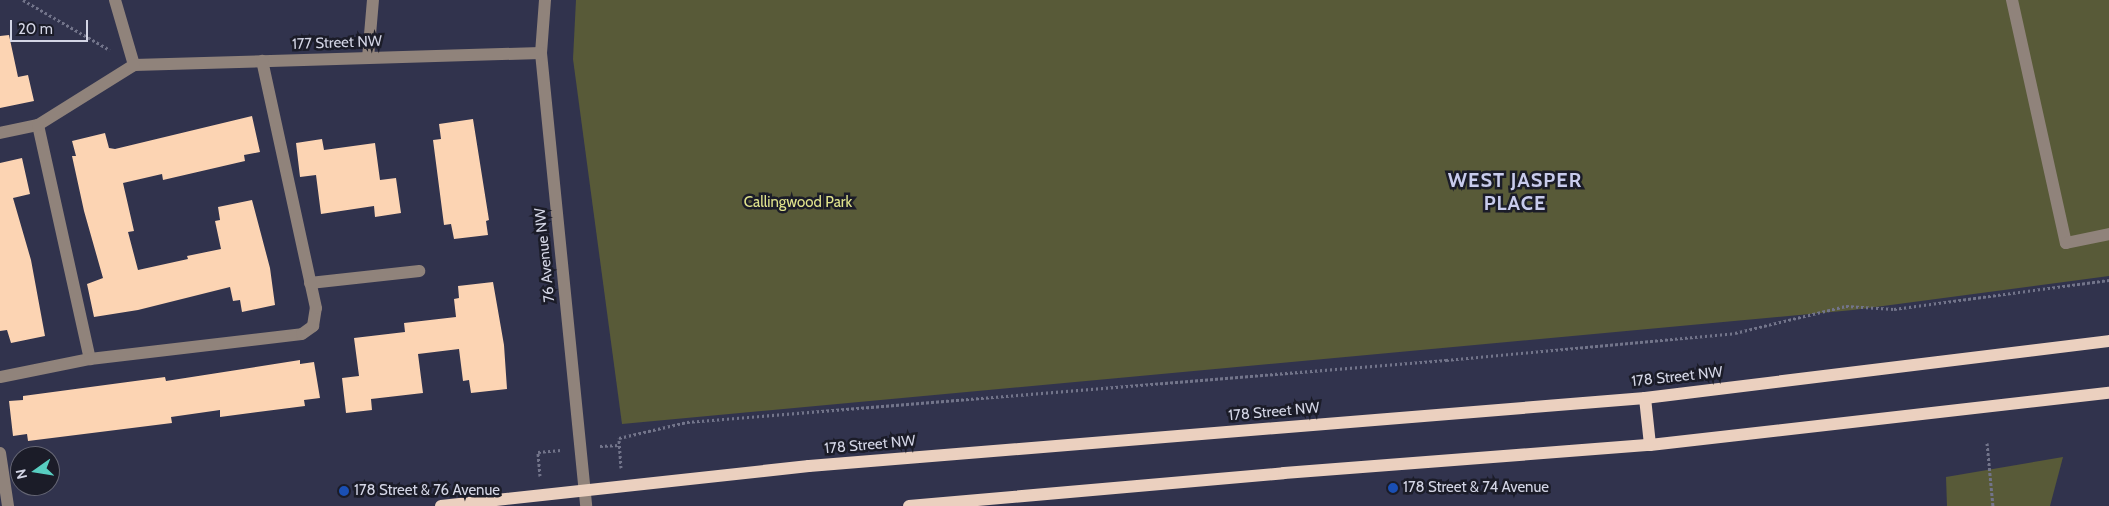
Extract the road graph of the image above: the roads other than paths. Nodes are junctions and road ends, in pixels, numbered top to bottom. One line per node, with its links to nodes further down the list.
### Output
1 (115, 0): 8 (street)
2 (373, 0): 6 (street)
3 (545, 0): 5 (street, 76 Avenue NW)
4 (2012, 0): 11 (street)
5 (542, 53): 6 (street, 177 Street NW); 21 (street, 76 Avenue NW)
6 (368, 58): 7 (street, 177 Street NW)
7 (262, 61): 8 (street, 177 Street NW); 13 (street)
8 (134, 65): 9 (street)
9 (38, 125): 10 (street); 15 (street)
10 (0, 133)
11 (2109, 234)
12 (419, 271): 13 (street)
13 (310, 283): 15 (street)
14 (2109, 341): 18 (main road, 178 Street NW)
15 (90, 359): 16 (street)
16 (0, 377)
17 (2109, 393): 19 (main road)
18 (1645, 398): 19 (main road); 21 (main road, 178 Street NW)
19 (1650, 445): 25 (main road)
20 (0, 452): 22 (street)
21 (584, 490): 23 (main road, 178 Street NW); 24 (street, 76 Avenue NW)
22 (8, 506)
23 (441, 506)
24 (586, 506)
25 (909, 506)

